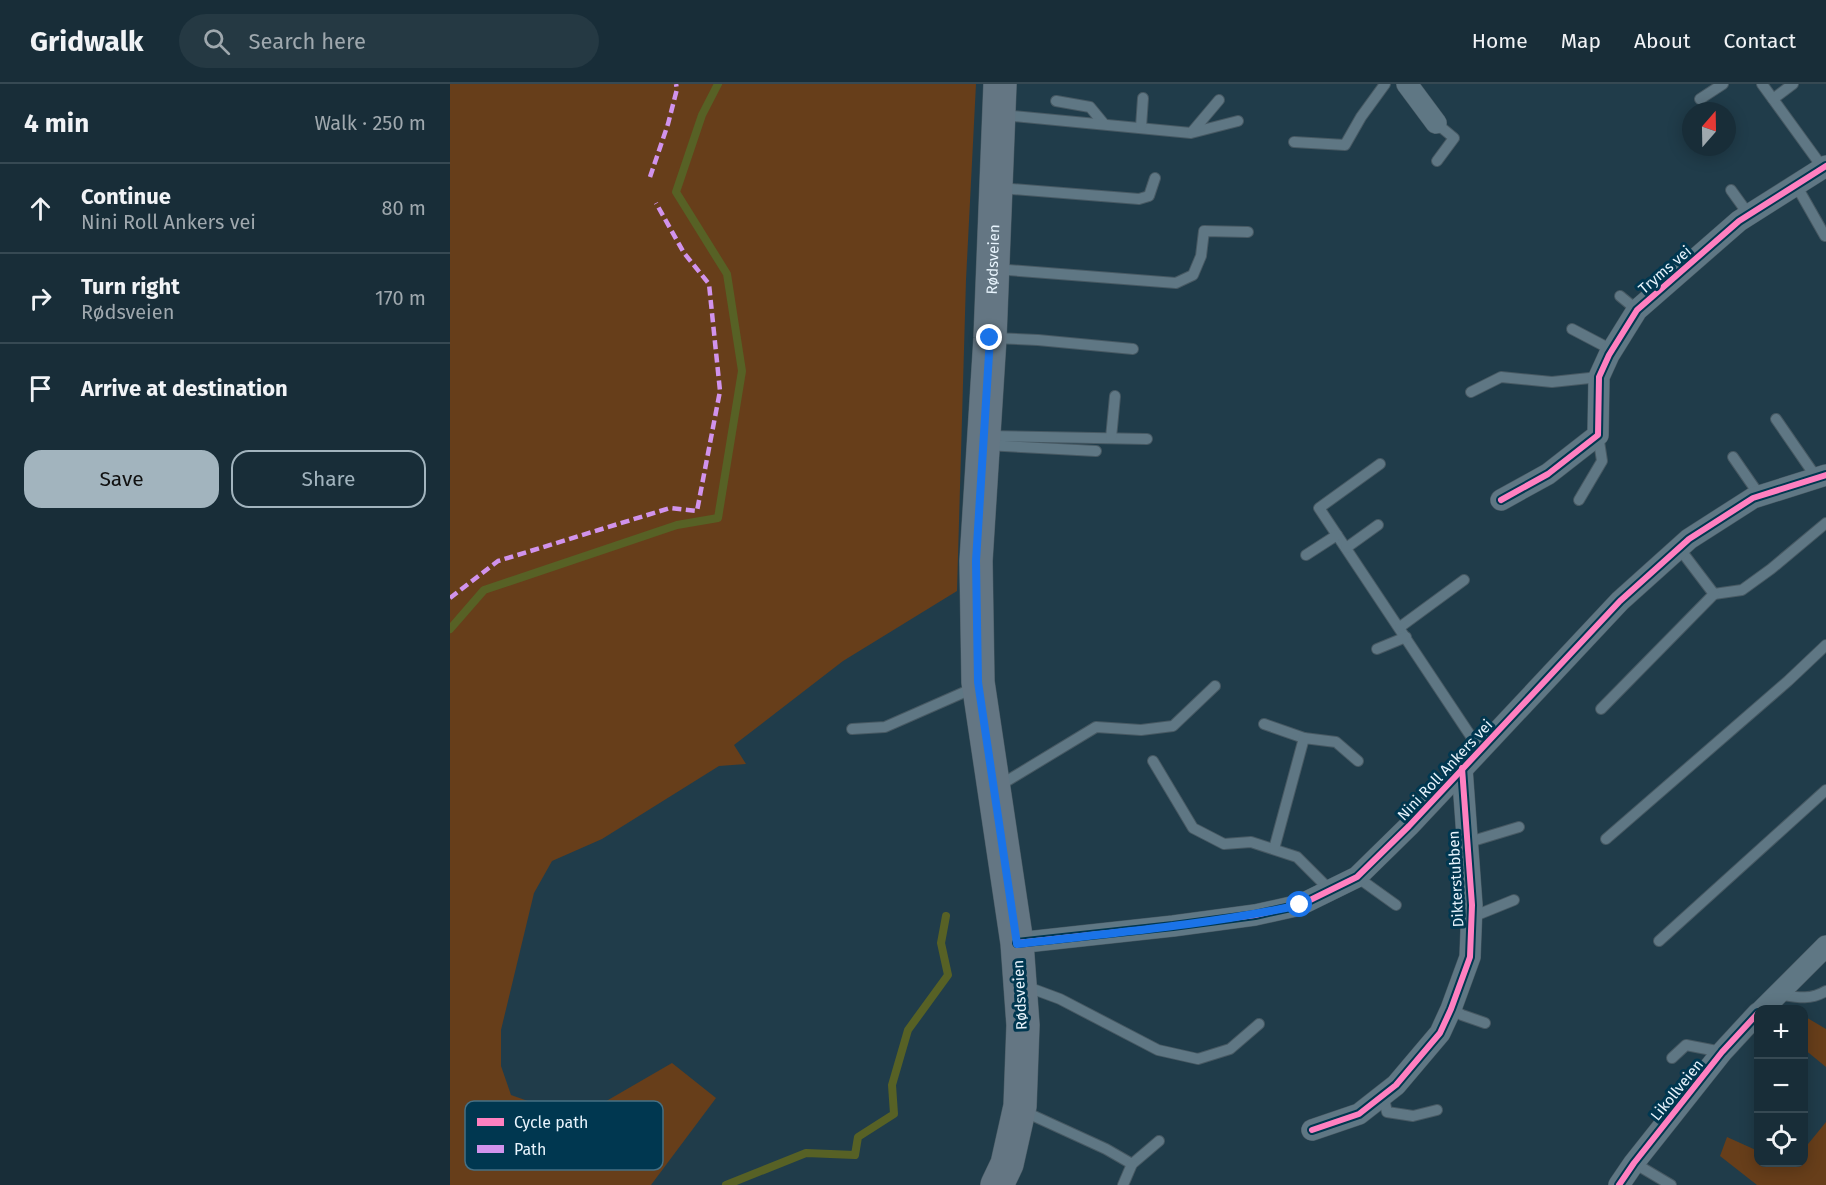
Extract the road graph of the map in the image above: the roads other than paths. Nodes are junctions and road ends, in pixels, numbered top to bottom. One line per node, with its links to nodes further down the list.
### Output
1 (1385, 84): 17 (lane)
2 (1407, 84): 13 (street)
3 (1723, 84): 8 (lane)
4 (1762, 84): 9 (lane)
5 (1793, 84): 9 (lane)
6 (1143, 98): 15 (lane)
7 (1000, 99): 14 (lane); 22 (main road, Rødsveien)
8 (1700, 99)
9 (1773, 99): 19 (lane)
10 (1219, 100): 16 (lane)
11 (1056, 101): 14 (lane)
12 (1238, 121): 16 (lane)
13 (1436, 123): 18 (lane)
14 (1104, 124): 15 (lane)
15 (1141, 127): 16 (lane)
16 (1191, 133)
17 (1294, 141)
18 (1437, 161)
19 (1824, 167): 21 (street, Tryms vei)
20 (1155, 178): 22 (lane)
21 (1796, 185): 24 (street, Tryms vei); 26 (lane)
22 (995, 188): 27 (main road, Rødsveien)
23 (1731, 190): 24 (lane)
24 (1749, 214): 29 (street, Tryms vei)
25 (1248, 232): 27 (lane)
26 (1825, 236)
27 (992, 268): 31 (main road, Rødsveien)
28 (1620, 296): 29 (lane)
29 (1637, 310): 33 (street, Tryms vei)
30 (1572, 329): 33 (lane)
31 (990, 338): 32 (lane); 41 (main road, Rødsveien)
32 (1133, 349)
33 (1612, 350): 34 (street, Tryms vei)
34 (1599, 377): 35 (lane); 38 (street, Tryms vei)
35 (1471, 392)
36 (1115, 396): 39 (lane)
37 (1776, 419): 45 (lane)
38 (1598, 435): 47 (street); 48 (lane)
39 (1111, 438): 40 (lane); 41 (lane)
40 (1147, 438)
41 (983, 441): 42 (lane); 61 (main road, Rødsveien)
42 (1096, 451)
43 (1733, 457): 46 (lane)
44 (1380, 464): 51 (lane)
45 (1821, 476): 46 (street, Nini Roll Ankers vei)
46 (1760, 496): 53 (street, Nini Roll Ankers vei)
47 (1501, 500)
48 (1579, 500)
49 (1826, 523): 56 (lane)
50 (1378, 525): 52 (lane)
51 (1337, 535): 52 (lane); 54 (lane)
52 (1346, 548): 57 (lane)
53 (1679, 549): 56 (lane); 67 (street, Nini Roll Ankers vei)
54 (1306, 555)
55 (1464, 580): 57 (lane)
56 (1714, 594): 63 (lane)
57 (1400, 627): 58 (lane)
58 (1406, 638): 60 (lane); 67 (lane)
59 (1826, 645): 74 (lane)
60 (1377, 649)
61 (979, 686): 65 (lane); 71 (main road, Rødsveien)
62 (1215, 686): 71 (lane)
63 (1600, 710)
64 (1264, 724): 66 (lane)
65 (852, 729)
66 (1304, 738): 69 (lane); 76 (lane)
67 (1480, 750): 70 (street, Nini Roll Ankers vei)
68 (1153, 761): 76 (lane)
69 (1358, 761)
70 (1462, 768): 75 (street, Dikterstubben); 77 (street, Nini Roll Ankers vei)
71 (994, 789): 83 (main road, Rødsveien)
72 (1826, 790): 82 (lane)
73 (1519, 827): 75 (lane)
74 (1606, 839)
75 (1466, 843): 81 (street, Dikterstubben)
76 (1274, 849): 78 (lane)
77 (1357, 877): 78 (street, Nini Roll Ankers vei); 80 (lane)
78 (1330, 890): 83 (street, Nini Roll Ankers vei)
79 (1514, 900): 81 (lane)
80 (1396, 905)
81 (1472, 917): 89 (street, Dikterstubben)
82 (1659, 941)
83 (1017, 944): 85 (main road, Rødsveien)
84 (1826, 946): 87 (street)
85 (1020, 983): 92 (lane); 96 (main road, Rødsveien)
86 (1826, 991): 87 (lane)
87 (1777, 993): 88 (street)
88 (1766, 1005)
89 (1451, 1009): 91 (lane); 95 (street, Dikterstubben)
90 (1754, 1017): 93 (street, Likollveien)
91 (1485, 1023)
92 (1259, 1024)
93 (1722, 1052): 94 (lane); 100 (street, Likollveien)
94 (1672, 1058)
95 (1383, 1095): 97 (lane); 98 (street, Dikterstubben)
96 (1020, 1109): 101 (lane); 102 (main road, Rødsveien)
97 (1437, 1110)
98 (1312, 1130)
99 (1159, 1141): 101 (lane)
100 (1634, 1163): 104 (street, Likollveien); 105 (lane)
101 (1132, 1164): 103 (lane)
102 (997, 1185)
103 (1123, 1185)
104 (1619, 1185)
105 (1671, 1185)

